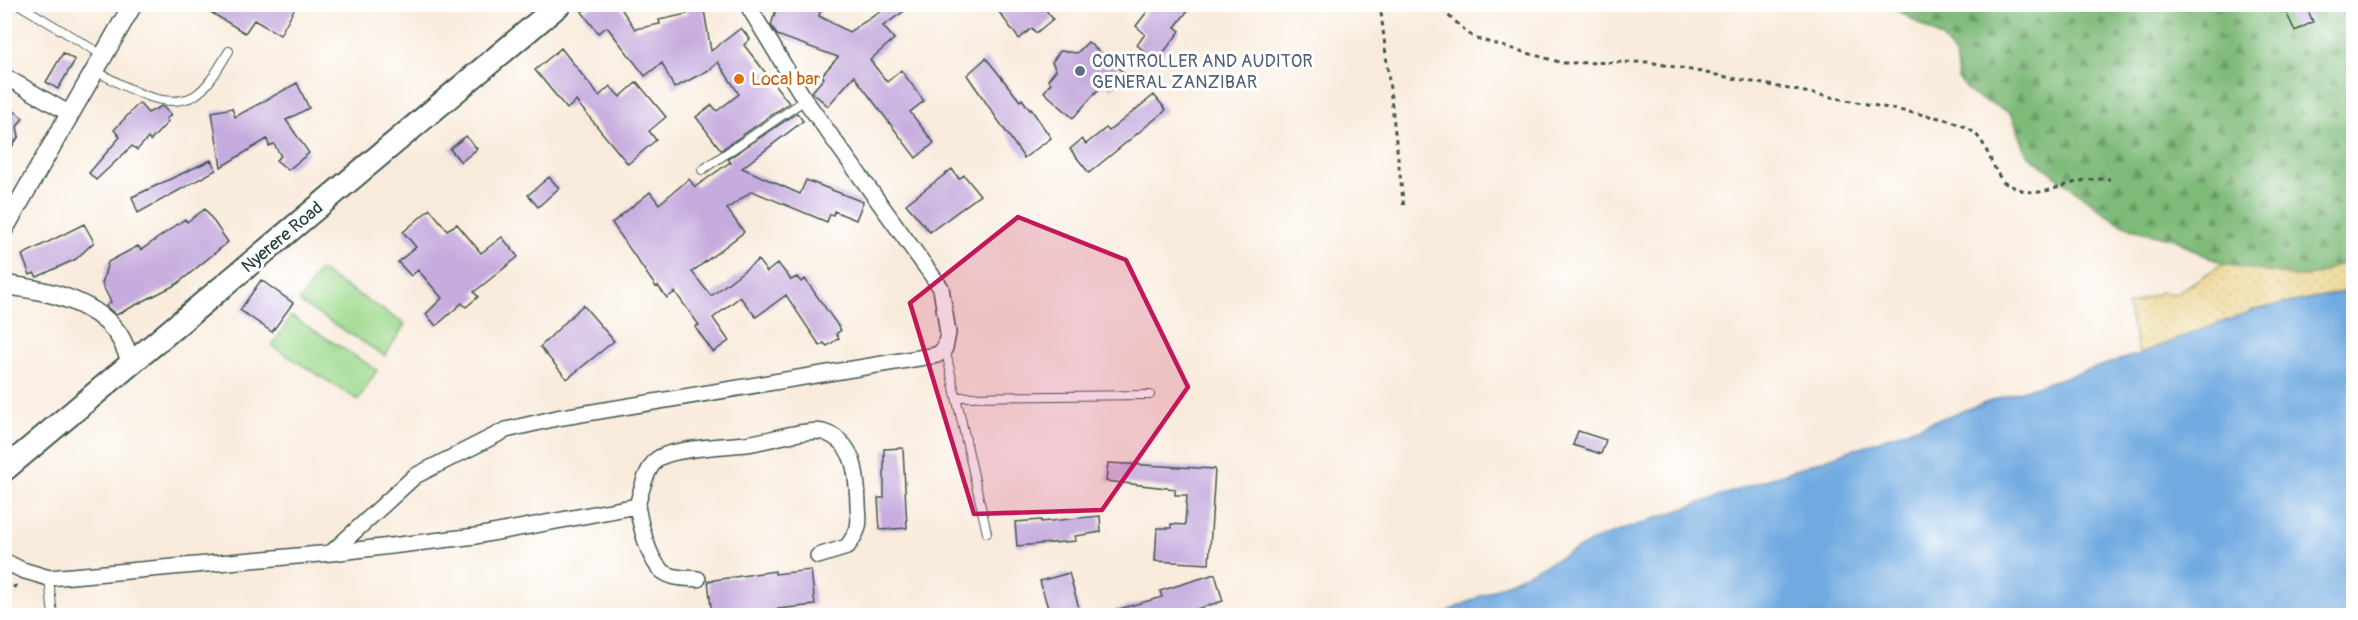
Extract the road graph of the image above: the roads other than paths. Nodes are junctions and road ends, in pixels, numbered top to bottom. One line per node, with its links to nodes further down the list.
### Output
1 (18, 4): 6 (lane)
2 (133, 4): 6 (street)
3 (560, 4): 14 (main road, Nyerere Road)
4 (747, 4): 8 (street)
5 (229, 51): 6 (lane)
6 (99, 63): 9 (street)
7 (4, 76): 9 (street)
8 (805, 100): 10 (lane); 13 (street)
9 (70, 114): 11 (street)
10 (702, 170)
11 (4, 228)
12 (4, 285): 14 (street)
13 (945, 348): 16 (lane); 20 (street)
14 (132, 363): 17 (main road, Nyerere Road)
15 (1150, 395): 16 (lane)
16 (956, 397): 19 (lane)
17 (4, 470)
18 (637, 506): 20 (street); 21 (street); 24 (street)
19 (987, 533)
20 (331, 553): 23 (street)
21 (818, 556)
22 (4, 561): 23 (street)
23 (49, 578): 25 (lane)
24 (698, 579)
25 (53, 615)

